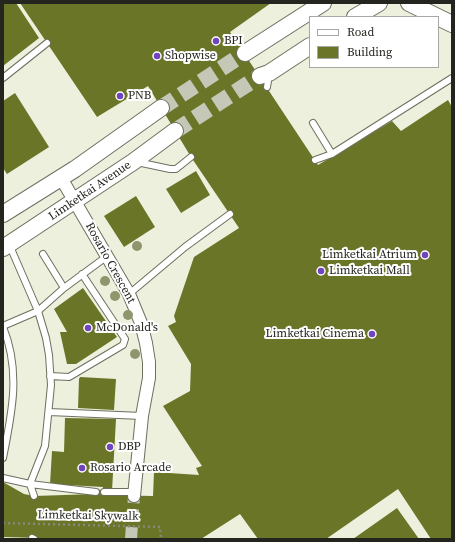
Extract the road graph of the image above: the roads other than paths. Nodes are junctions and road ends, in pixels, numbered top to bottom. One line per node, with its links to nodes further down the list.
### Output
1 (323, 3): 10 (street)
2 (379, 3): 4 (street)
3 (408, 3): 5 (street)
4 (357, 16)
5 (435, 16)
6 (439, 18): 7 (street)
7 (452, 24)
8 (47, 43): 11 (lane)
9 (309, 47): 13 (street)
10 (245, 53)
11 (3, 78)
12 (452, 78): 17 (lane)
13 (265, 79)
14 (161, 108): 21 (street)
15 (313, 123): 17 (lane)
16 (175, 131): 20 (street, Limketkai Avenue)
17 (332, 154): 19 (lane)
18 (191, 157): 20 (lane)
19 (315, 160)
20 (133, 162): 22 (street, Limketkai Avenue)
21 (61, 178): 22 (street, Rosario Crescent); 23 (street)
22 (75, 201): 25 (street, Limketkai Avenue); 27 (street, Rosario Crescent)
23 (3, 214)
24 (230, 214): 30 (lane)
25 (6, 246): 31 (lane)
26 (43, 254): 29 (lane)
27 (106, 257): 28 (lane); 30 (street, Rosario Crescent)
28 (82, 274): 29 (lane); 33 (lane)
29 (64, 288): 31 (lane)
30 (129, 294): 35 (street, Rosario Crescent)
31 (38, 311): 32 (lane); 33 (lane)
32 (3, 326): 36 (lane)
33 (50, 376): 34 (lane)
34 (49, 412): 35 (lane); 38 (lane)
35 (142, 416): 41 (street, Rosario Crescent)
36 (3, 458)
37 (3, 478): 38 (lane)
38 (30, 484): 39 (lane); 42 (lane)
39 (96, 492)
40 (104, 492): 41 (lane)
41 (134, 494)
42 (34, 496)

